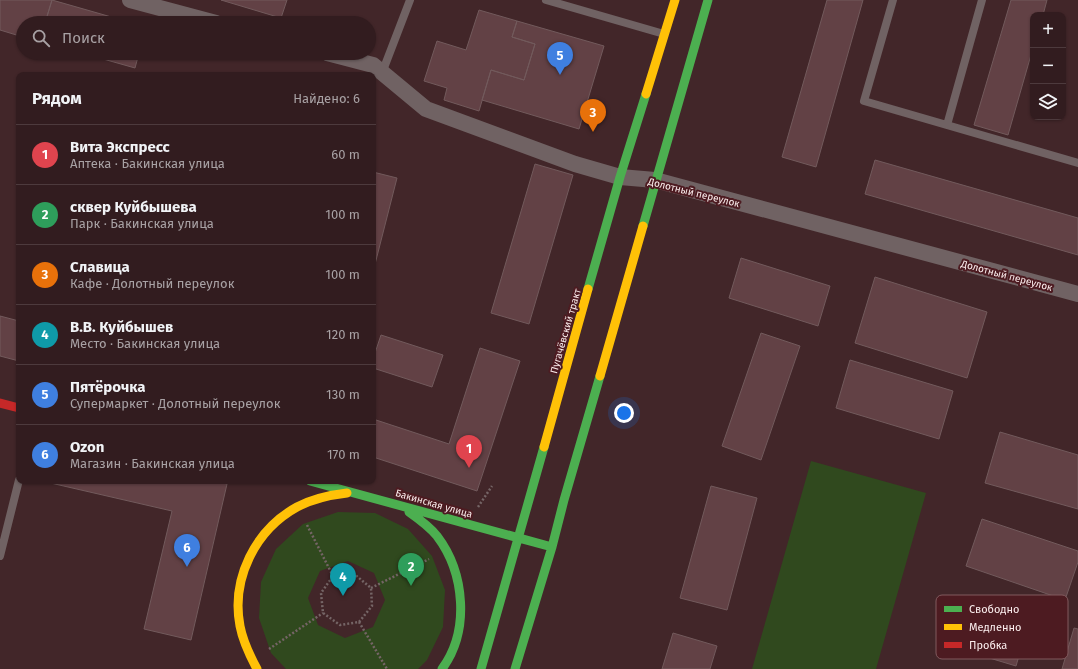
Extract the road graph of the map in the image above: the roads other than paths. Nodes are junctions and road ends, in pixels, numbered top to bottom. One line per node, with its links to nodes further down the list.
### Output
1 (130, 0): 8 (street)
2 (410, 0): 11 (lane)
3 (546, 0): 9 (lane)
4 (675, 0): 9 (main road, Пугачёвский тракт)
5 (708, 0): 15 (main road)
6 (893, 0): 12 (lane)
7 (982, 0): 12 (lane)
8 (190, 16)
9 (664, 34): 14 (main road, Пугачёвский тракт)
10 (353, 60): 11 (street, Долотный переулок)
11 (382, 73): 14 (street, Долотный переулок)
12 (947, 125): 13 (lane)
13 (1078, 163)
14 (620, 177): 15 (street, Долотный переулок); 23 (main road, Пугачёвский тракт)
15 (655, 180): 16 (street, Долотный переулок); 24 (main road)
16 (1078, 294)
17 (0, 403): 18 (main road)
18 (16, 407)
19 (18, 484): 25 (lane)
20 (322, 484): 21 (main road, Бакинская улица)
21 (354, 492): 22 (main road, Бакинская улица); 26 (main road)
22 (397, 505): 23 (main road, Бакинская улица); 27 (main road)
23 (519, 538): 24 (main road, Бакинская улица); 28 (main road, Пугачёвский тракт)
24 (552, 547): 29 (main road)
25 (0, 556)
26 (257, 669)
27 (442, 669)
28 (481, 669)
29 (515, 669)

